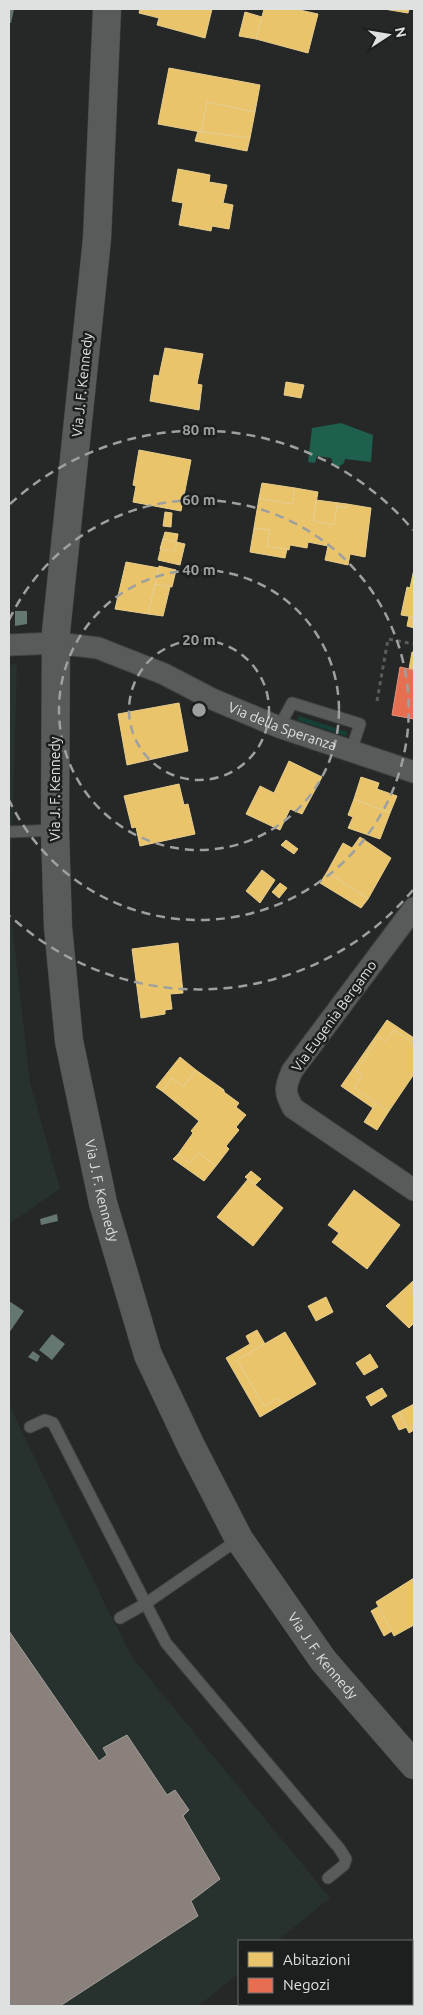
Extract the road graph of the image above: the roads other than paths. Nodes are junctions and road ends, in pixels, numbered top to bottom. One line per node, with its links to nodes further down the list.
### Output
1 (108, 9): 2 (street, Via J. F. Kennedy)
2 (56, 643): 3 (street, Via della Speranza); 4 (street, Via della Speranza); 7 (street, Via J. F. Kennedy)
3 (9, 645)
4 (279, 727): 5 (street, Via della Speranza); 5 (lane)
5 (351, 751): 6 (street, Via della Speranza)
6 (414, 772)
7 (54, 830): 8 (lane); 12 (street, Via J. F. Kennedy)
8 (9, 832)
9 (414, 908): 10 (street, Via Eugenia Bergamo)
10 (414, 1190)
11 (30, 1427): 13 (lane)
12 (239, 1539): 13 (lane); 15 (street, Via J. F. Kennedy)
13 (145, 1604): 14 (lane); 16 (lane)
14 (120, 1618)
15 (414, 1765)
16 (328, 1878)

